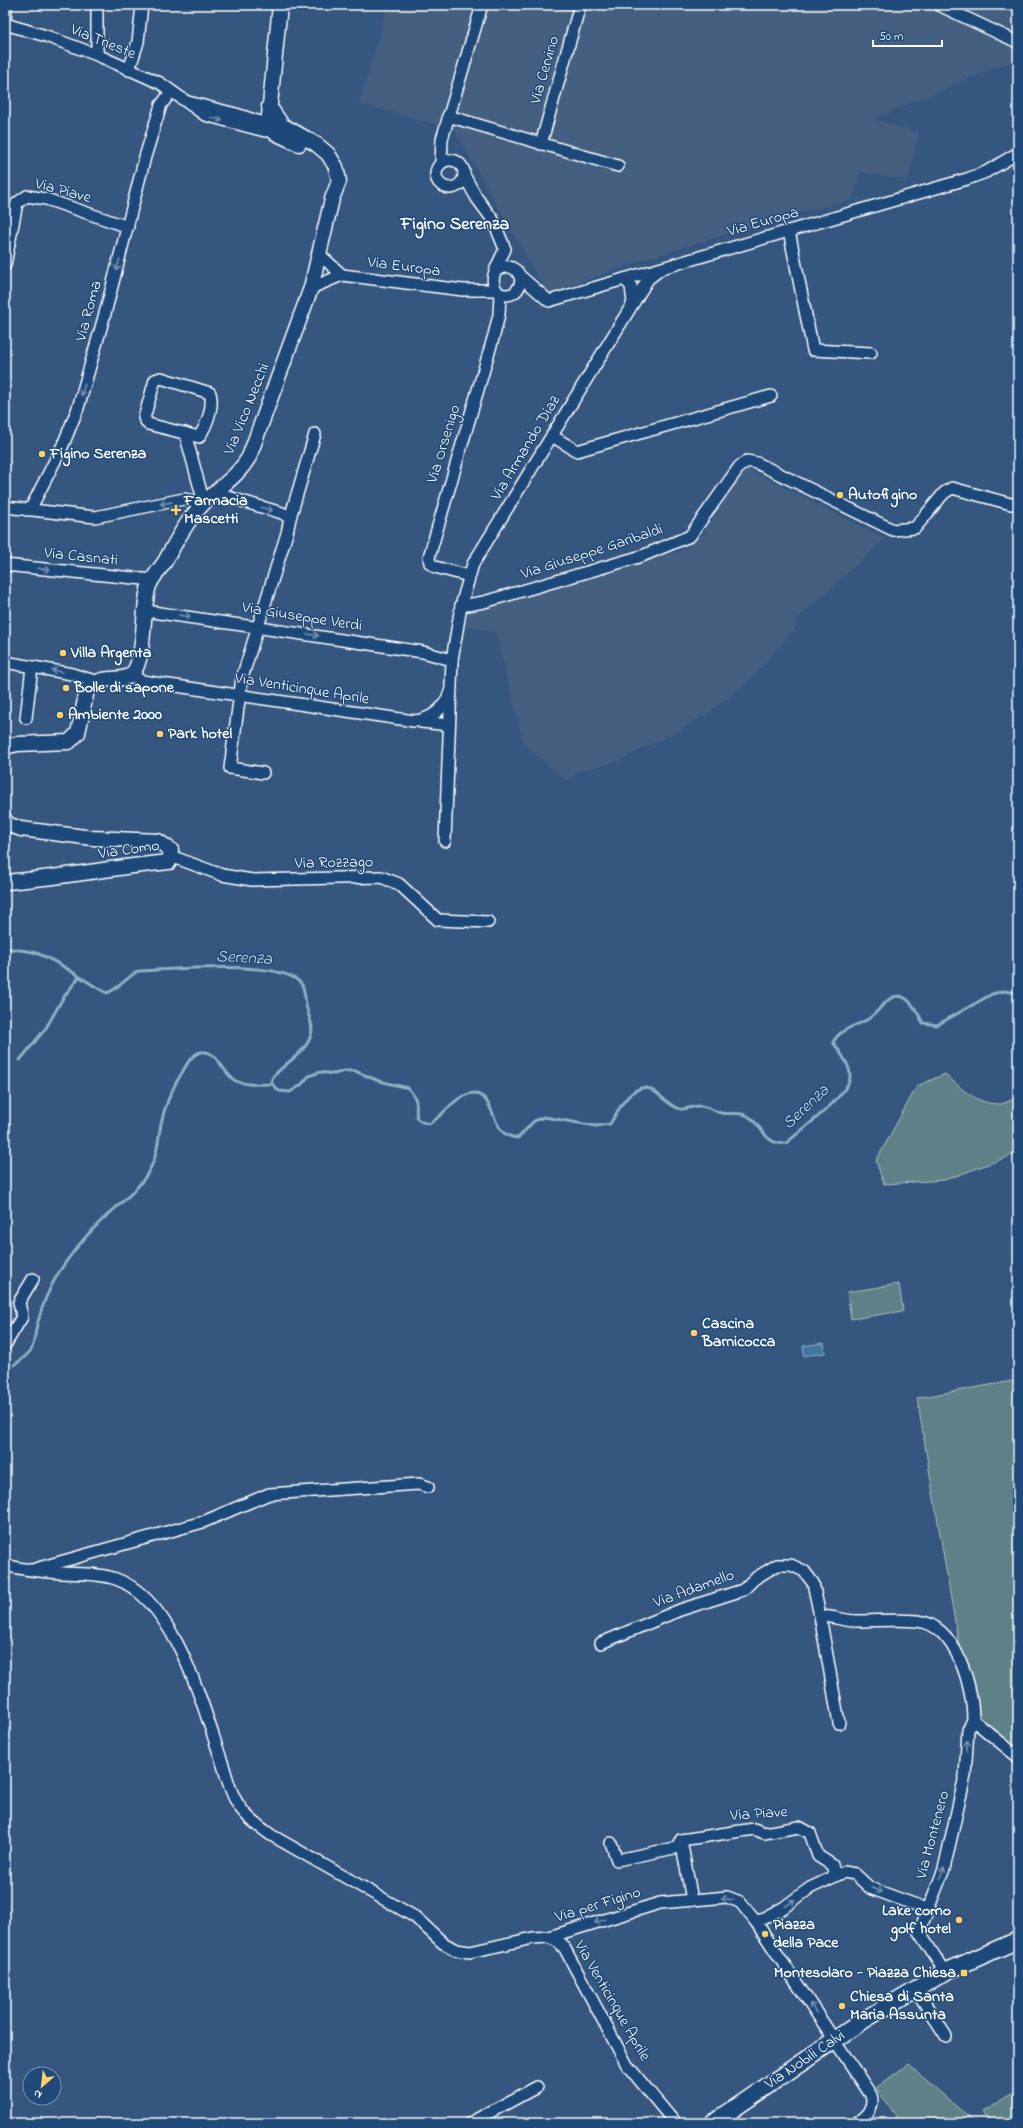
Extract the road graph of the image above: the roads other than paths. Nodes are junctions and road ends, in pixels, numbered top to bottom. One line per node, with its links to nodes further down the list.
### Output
1 (6, 5): 8 (street)
2 (98, 5): 10 (street)
3 (142, 5): 11 (street)
4 (280, 5): 14 (street)
5 (482, 5): 13 (street)
6 (580, 5): 16 (street, Via Cervino)
7 (940, 5): 9 (street)
8 (5, 24): 10 (street, Via Trieste)
9 (1015, 41)
10 (98, 55): 11 (street, Via Trieste)
11 (129, 70): 12 (street, Via Trieste)
12 (177, 96): 14 (street, Via Trieste); 25 (street, Via Roma)
13 (448, 116): 15 (street); 16 (street)
14 (271, 120): 24 (street, Via Vico Necchi); 24 (street, Via Vico Necchi)
15 (442, 139): 18 (street); 19 (street)
16 (541, 144): 20 (street)
17 (1018, 153): 26 (street, Via Europa)
18 (455, 160): 19 (street); 21 (street)
19 (440, 163): 22 (street)
20 (618, 166)
21 (464, 176): 22 (street); 23 (street)
22 (454, 187): 23 (street)
23 (476, 197): 27 (street)
24 (332, 199): 29 (street, Via Vico Necchi)
25 (128, 227): 28 (street, Via Piave); 50 (street, Via Roma, one-way to 50)
26 (789, 231): 31 (street, Via Europa); 41 (street)
27 (505, 249): 32 (street); 35 (street)
28 (6, 252): 30 (street)
29 (319, 254): 33 (street); 36 (street, Via Vico Necchi)
30 (5, 265)
31 (661, 268): 34 (street, Via Europa); 39 (street, Via Armando Diaz)
32 (517, 272): 35 (street); 37 (street); 38 (street)
33 (342, 275): 35 (street, Via Europa); 36 (street, Via Europa)
34 (624, 279): 38 (street, Via Europa); 39 (street)
35 (496, 283): 37 (street); 40 (street, Via Orsenigo)
36 (311, 288): 46 (street, Via Vico Necchi)
37 (514, 293): 38 (street); 40 (street)
38 (549, 301)
39 (633, 303): 45 (street, Via Armando Diaz)
40 (498, 315): 53 (street, Via Orsenigo)
41 (871, 353)
42 (771, 396): 45 (street)
43 (186, 433): 43 (street); 47 (street)
44 (315, 434): 51 (street)
45 (552, 436): 53 (street, Via Armando Diaz)
46 (219, 490): 47 (street, Via Vico Necchi); 51 (street, one-way to 51)
47 (204, 503): 50 (street, one-way to 50); 54 (street, Via Vico Necchi)
48 (1018, 504): 55 (street, Via Giuseppe Garibaldi)
49 (5, 507): 50 (street)
50 (27, 510)
51 (290, 518): 57 (street)
52 (5, 565): 54 (street, Via Casnati, one-way to 54)
53 (469, 576): 55 (street, Via Armando Diaz)
54 (153, 580): 56 (street, Via Vico Necchi)
55 (461, 606): 58 (street, Via Armando Diaz)
56 (146, 611): 57 (street, Via Giuseppe Verdi, one-way to 57); 61 (street, Via Vico Necchi)
57 (258, 627): 58 (street, Via Giuseppe Verdi, one-way to 58); 64 (street)
58 (452, 660): 63 (street, Via Armando Diaz)
59 (5, 662): 60 (street)
60 (32, 667): 62 (street, one-way to 60); 65 (street)
61 (131, 675): 62 (street); 64 (street, Via Venticinque Aprile)
62 (95, 681): 68 (street)
63 (452, 686): 66 (street, Via Venticinque Aprile); 67 (street, Via Armando Diaz)
64 (239, 695): 66 (street, Via Venticinque Aprile); 69 (street)
65 (26, 718)
66 (414, 721): 67 (street)
67 (449, 725): 71 (street, Via Armando Diaz)
68 (5, 747)
69 (263, 773)
70 (5, 820): 72 (street, Via Como)
71 (445, 841)
72 (170, 860): 73 (street, Via Como); 74 (street, Via Rozzago)
73 (5, 882)
74 (488, 922)
75 (33, 1279): 76 (street)
76 (5, 1345)
77 (428, 1487): 79 (street)
78 (5, 1565): 79 (street, Via per Figino)
79 (31, 1570): 92 (street, Via per Figino)
80 (820, 1616): 81 (street, Via Adamello); 82 (street); 83 (street, Via Adamello)
81 (601, 1643)
82 (973, 1720): 84 (street); 89 (street, Via Montenero, one-way to 82)
83 (839, 1723)
84 (1018, 1757)
85 (681, 1840): 86 (street, Via Piave); 87 (street, Via Piave); 88 (street)
86 (611, 1843)
87 (840, 1874): 89 (street, one-way to 89); 90 (street, one-way to 87)
88 (692, 1900): 90 (street, Via per Figino, one-way to 88); 92 (street, Via per Figino, one-way to 92)
89 (927, 1909): 94 (street, Via Montenero)
90 (756, 1922): 97 (street, Via per Figino, one-way to 90)
91 (1018, 1930): 93 (main road, Via Nobili Calvi)
92 (549, 1937): 100 (street, Via Venticinque Aprile)
93 (1012, 1944): 94 (main road, Via Nobili Calvi)
94 (945, 1972): 95 (main road, Via Nobili Calvi)
95 (916, 1990): 96 (street); 97 (main road, Via Nobili Calvi)
96 (946, 2036)
97 (835, 2041): 101 (main road, Via Nobili Calvi); 102 (street, Via per Figino)
98 (537, 2087): 99 (street)
99 (470, 2123)
100 (675, 2123)
101 (713, 2123)
102 (857, 2123)

